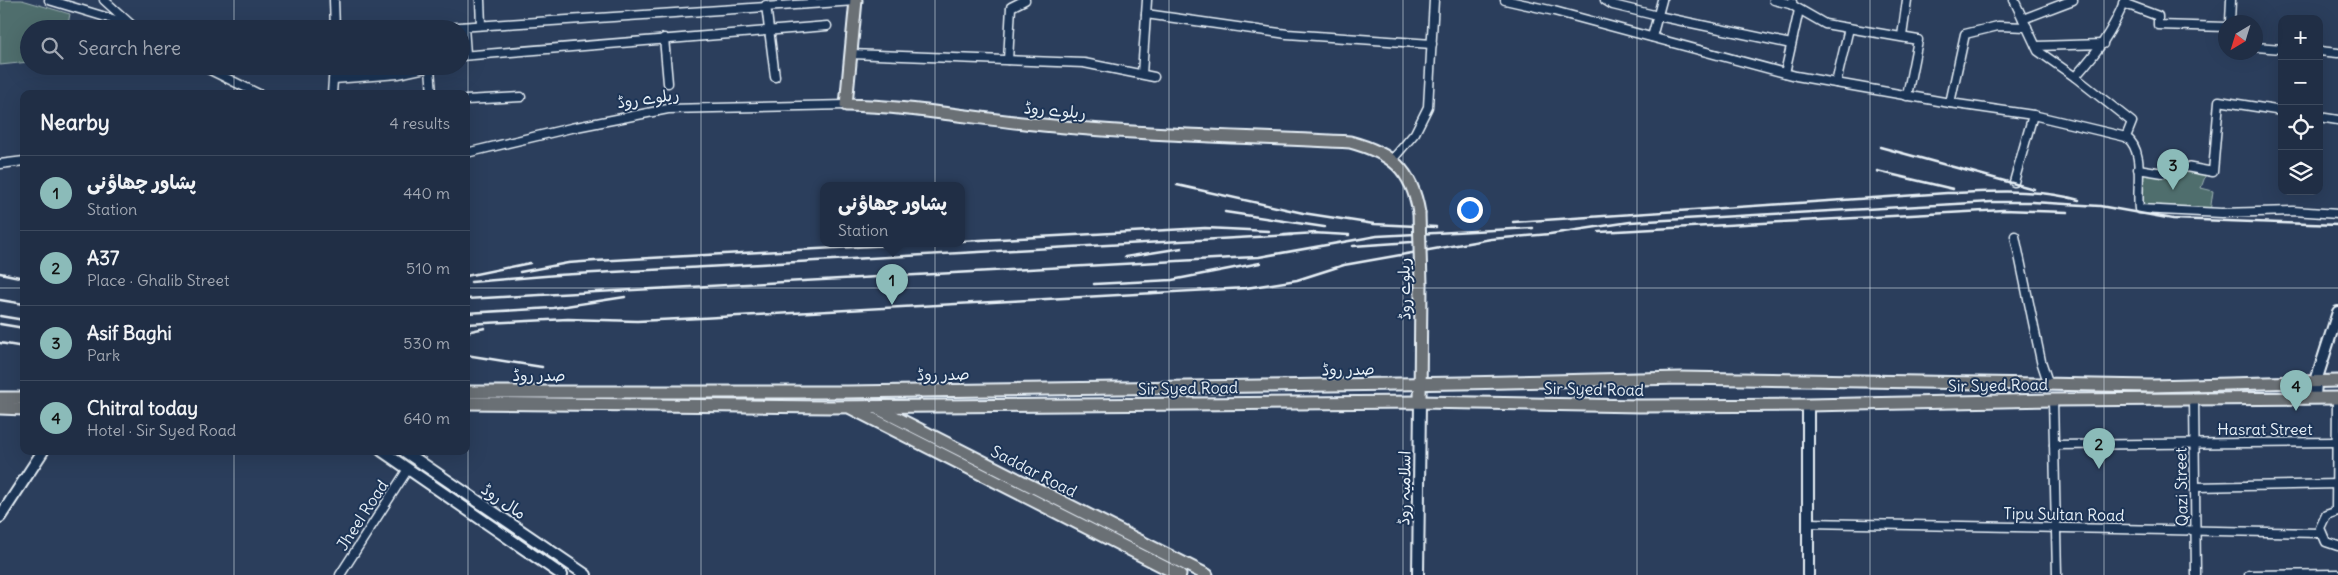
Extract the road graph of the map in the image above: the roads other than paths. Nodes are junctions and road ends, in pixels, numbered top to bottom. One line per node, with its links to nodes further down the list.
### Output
1 (49, 0): 24 (street)
2 (334, 0): 26 (street)
3 (480, 0): 28 (street)
4 (856, 0): 19 (street); 46 (main road)
5 (1025, 0): 47 (street)
6 (1147, 0): 21 (street)
7 (1434, 0): 37 (street)
8 (1505, 0): 35 (street)
9 (1605, 0): 23 (street)
10 (1662, 0): 23 (street)
11 (1774, 0): 17 (street)
12 (1907, 0): 34 (street)
13 (2014, 0): 27 (street)
14 (2073, 0): 27 (street)
15 (2231, 0): 22 (street)
16 (107, 1): 25 (street)
17 (1791, 2): 20 (street)
18 (2124, 2): 31 (street); 39 (street)
19 (766, 5): 28 (street); 33 (street)
20 (1799, 10): 32 (street); 38 (street)
21 (1146, 14): 37 (street); 49 (street)
22 (2230, 15)
23 (1658, 16): 35 (street); 38 (street)
24 (110, 20)
25 (125, 20)
26 (334, 20)
27 (2025, 23): 40 (street); 66 (street)
28 (481, 25): 29 (street)
29 (470, 26)
30 (827, 26): 33 (street)
31 (2218, 27)
32 (1849, 28): 34 (street); 59 (street)
33 (769, 30): 36 (street); 55 (street)
34 (1902, 36): 63 (street)
35 (1652, 37): 48 (street)
36 (664, 38): 45 (street); 58 (street)
37 (1432, 44): 74 (street)
38 (1791, 44): 48 (street)
39 (2103, 44): 40 (street); 54 (street)
40 (2036, 46): 54 (street)
41 (2263, 48): 42 (street)
42 (2278, 49)
43 (2323, 51): 44 (street)
44 (2338, 53)
45 (470, 54)
46 (851, 54): 47 (street); 67 (main road)
47 (1008, 60): 49 (street)
48 (1785, 73): 59 (street)
49 (1142, 74): 56 (street)
50 (220, 75): 60 (street)
51 (334, 75): 57 (street)
52 (385, 75): 57 (street)
53 (433, 75): 62 (street)
54 (2075, 76): 72 (street)
55 (775, 77)
56 (1154, 77)
57 (334, 79): 61 (street)
58 (668, 83)
59 (1836, 83): 63 (street)
60 (251, 90)
61 (333, 90)
62 (432, 90)
63 (1907, 96): 66 (street)
64 (521, 97): 65 (street)
65 (470, 100)
66 (1950, 103): 69 (street)
67 (846, 105): 73 (street, ریلوے روڈ); 74 (main road, ریلوے روڈ)
68 (2278, 110): 77 (street)
69 (2033, 115): 72 (street); 78 (street)
70 (2323, 118): 71 (street)
71 (2338, 120)
72 (2126, 137): 77 (street)
73 (470, 152)
74 (1392, 160): 84 (main road, ریلوے روڈ, bridge)
75 (20, 162): 76 (street)
76 (0, 164)
77 (2138, 169): 79 (street)
78 (2014, 182)
79 (2338, 214)
80 (2015, 236): 85 (street)
81 (2338, 312): 82 (main road)
82 (2316, 381): 83 (main road, Sir Syed Road); 85 (main road, Sir Syed Road); 88 (main road)
83 (2338, 382)
84 (1421, 384): 85 (main road, Sir Syed Road); 87 (main road, صدر روڈ); 94 (main road, ریلوے روڈ)
85 (2049, 385): 93 (main road)
86 (470, 392): 87 (main road, صدر روڈ)
87 (847, 392): 97 (main road, Saddar Road)
88 (2315, 397): 91 (main road, Sir Syed Road); 92 (main road, Sir Syed Road)
89 (0, 398): 90 (main road)
90 (20, 398)
91 (2337, 398): 101 (street)
92 (2194, 399): 93 (main road, Sir Syed Road); 102 (street, Qazi Street)
93 (2053, 400): 96 (main road, Sir Syed Road); 103 (street)
94 (1420, 402): 96 (main road, Sir Syed Road); 97 (main road, Sir Syed Road); 124 (main road, اسلامیہ روڈ)
95 (470, 403): 98 (main road, صدر روڈ)
96 (1808, 405): 113 (main road)
97 (872, 406): 98 (main road, Sir Syed Road); 104 (main road, Saddar Road)
98 (849, 407): 104 (main road, Saddar Road)
99 (0, 408): 100 (main road)
100 (20, 409)
101 (2337, 442): 102 (street, Hasrat Street); 109 (street)
102 (2194, 443): 103 (street, Hasrat Street); 110 (street, Qazi Street)
103 (2054, 445): 114 (street)
104 (937, 446): 122 (main road, Saddar Road); 123 (main road, Saddar Road)
105 (40, 455): 112 (main road)
106 (388, 455): 108 (main road, مال روڈ)
107 (410, 455): 121 (main road, مال روڈ)
108 (408, 469): 119 (street, Jheel Road); 120 (main road, مال روڈ)
109 (2337, 484): 110 (street); 111 (street)
110 (2195, 487): 115 (street, Qazi Street)
111 (2337, 511): 116 (street)
112 (0, 517)
113 (1808, 523): 114 (street, Tipu Sultan Road); 125 (main road)
114 (2056, 528): 115 (street, Tipu Sultan Road); 126 (street)
115 (2195, 531): 116 (street, Tipu Sultan Road); 127 (street, Qazi Street)
116 (2320, 533): 117 (street)
117 (2338, 546)
118 (2338, 574): 128 (street)
119 (340, 575)
120 (562, 575)
121 (586, 575)
122 (1180, 575)
123 (1208, 575)
124 (1418, 575)
125 (1808, 575)
126 (2057, 575)
127 (2196, 575)
128 (2249, 575)

